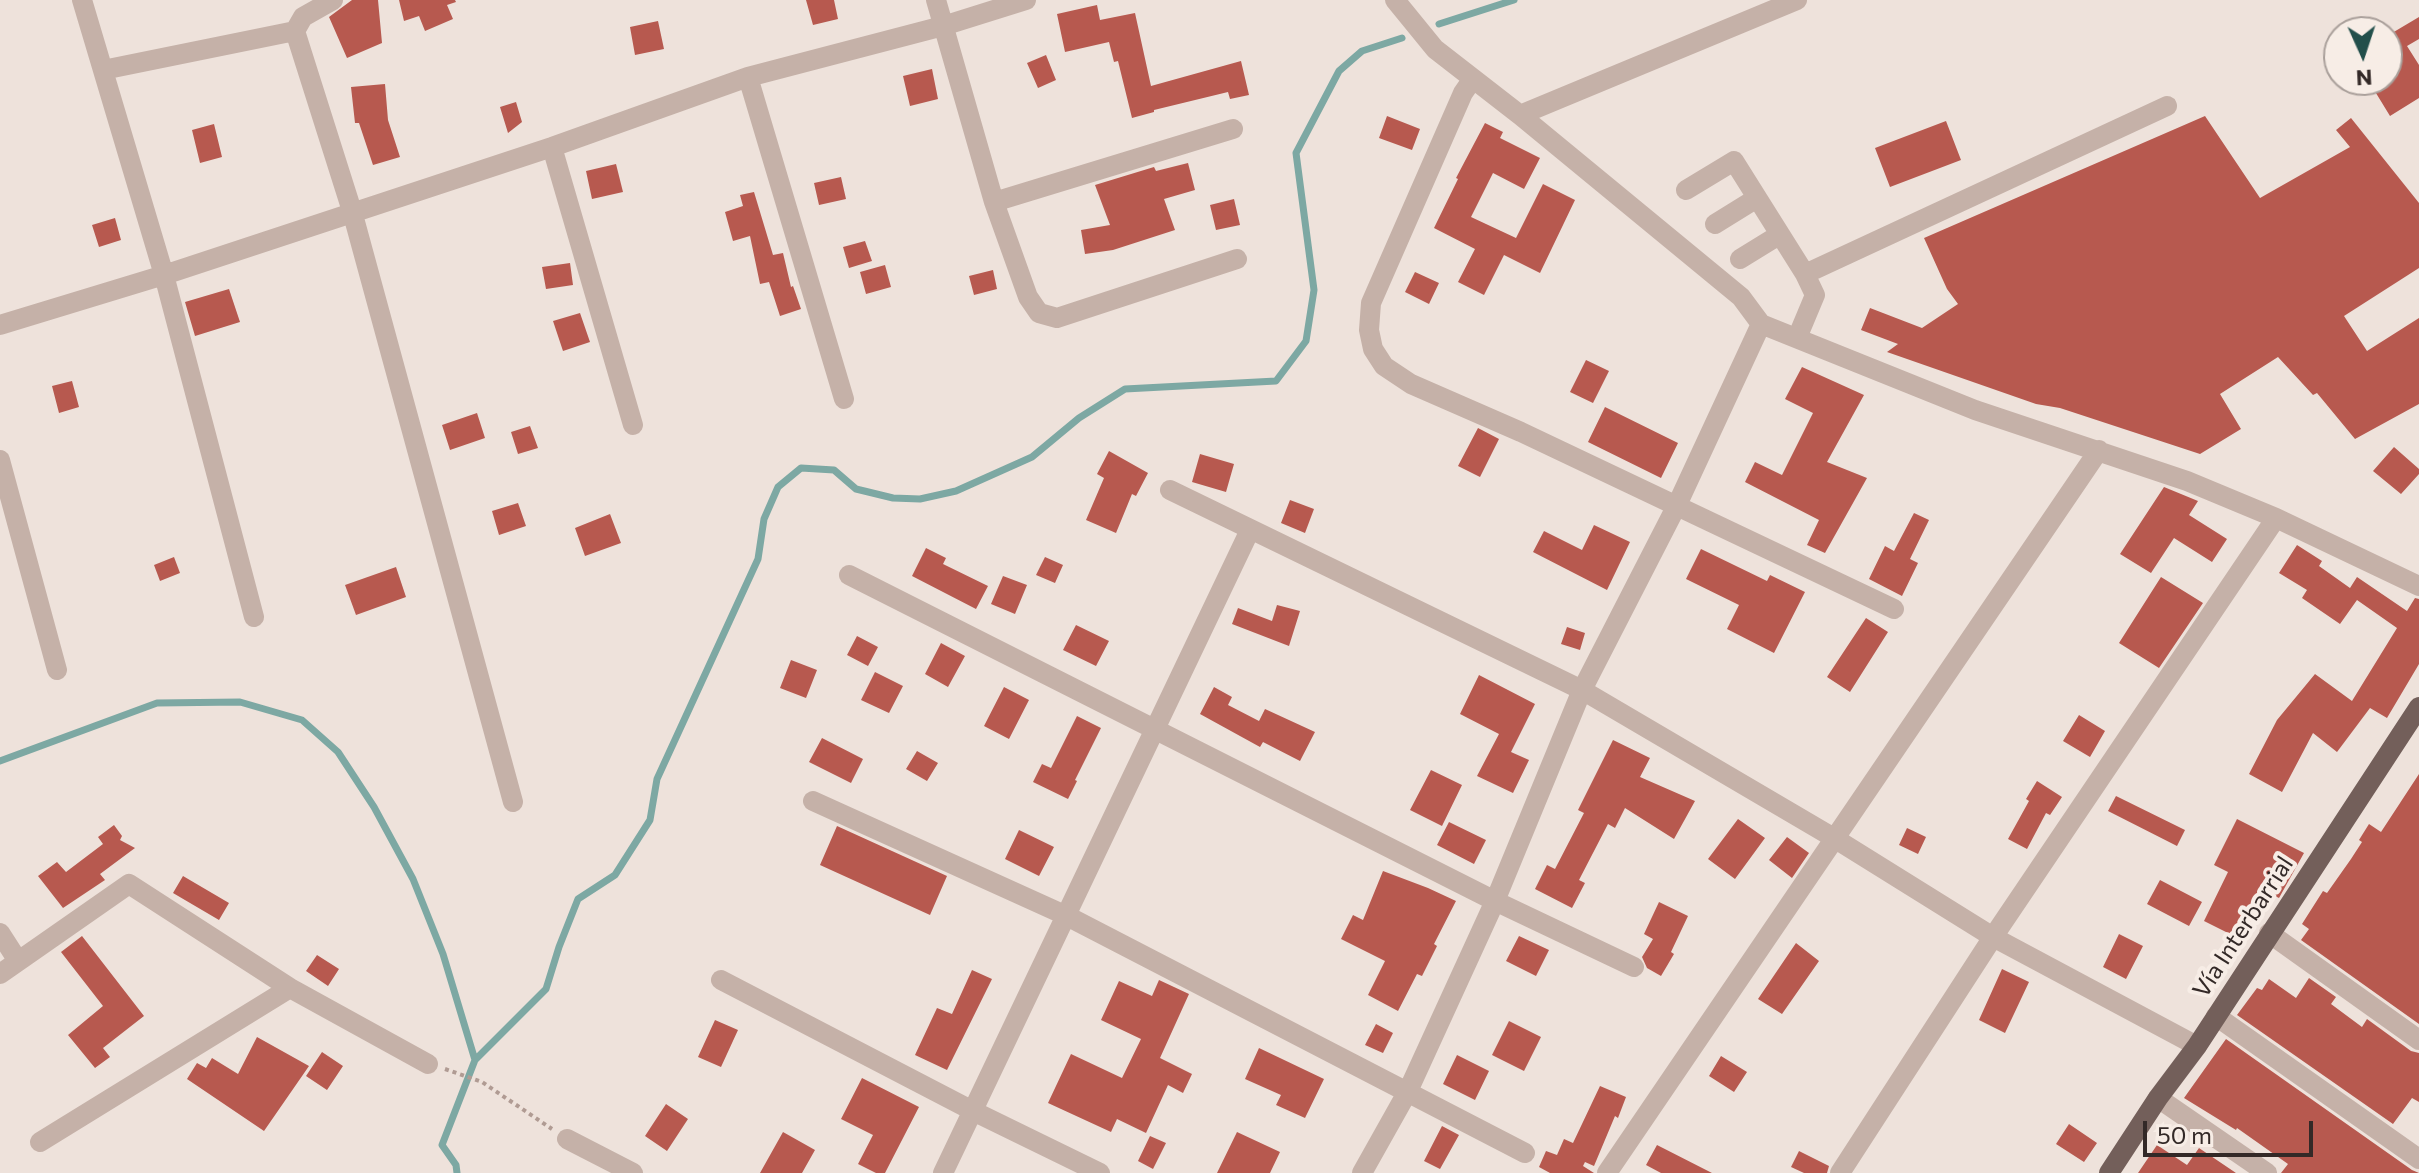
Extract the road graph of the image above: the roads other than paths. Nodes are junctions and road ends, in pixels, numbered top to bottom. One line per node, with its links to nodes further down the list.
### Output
1 (82, 0): 9 (street)
2 (333, 0): 8 (street)
3 (936, 0): 7 (street)
4 (1026, 0): 7 (street)
5 (1395, 0): 11 (street)
6 (1797, 0): 13 (street)
7 (943, 26): 10 (street); 18 (street)
8 (295, 31): 9 (street); 19 (street)
9 (103, 70): 25 (street)
10 (748, 77): 15 (street); 29 (street)
11 (1472, 80): 13 (street); 34 (street)
12 (2167, 106): 24 (street)
13 (1520, 115): 26 (street)
14 (1233, 129): 18 (street)
15 (552, 147): 19 (street); 30 (street)
16 (1686, 190): 17 (street)
17 (1757, 198): 20 (street); 21 (street)
18 (994, 202): 22 (street)
19 (352, 211): 25 (street); 46 (street)
20 (1715, 224)
21 (1779, 235): 23 (street); 24 (street)
22 (1237, 259)
23 (1740, 259)
24 (1805, 274): 28 (street)
25 (164, 275): 27 (street); 40 (street)
26 (1761, 324): 28 (street); 34 (street)
27 (0, 325)
28 (1797, 338): 31 (street)
29 (844, 399)
30 (633, 425)
31 (2099, 450): 35 (street); 47 (street)
32 (0, 460): 41 (street)
33 (1170, 490): 36 (street)
34 (1677, 505): 39 (street); 42 (street)
35 (2276, 518): 38 (street); 52 (street)
36 (1250, 530): 42 (street); 44 (street)
37 (849, 575): 44 (street)
38 (2419, 586)
39 (1894, 609)
40 (254, 617)
41 (57, 670)
42 (1582, 690): 47 (street); 48 (street)
43 (2419, 707): 51 (main road, Vía Interbarrial)
44 (1155, 731): 48 (street); 49 (street)
45 (813, 801): 49 (street)
46 (513, 802)
47 (1834, 838): 52 (street); 73 (street)
48 (1495, 901): 54 (street); 62 (street)
49 (1067, 916): 62 (street); 64 (street)
50 (0, 933): 53 (street)
51 (2269, 933): 58 (main road, Vía Interbarrial); 59 (street)
52 (1993, 937): 60 (street); 74 (street)
53 (18, 961): 55 (street); 57 (street)
54 (1634, 967)
55 (0, 974)
56 (721, 980): 64 (street)
57 (290, 988): 61 (street); 66 (street)
58 (2216, 1016): 60 (main road, Vía Interbarrial); 68 (street)
59 (2419, 1040)
60 (2197, 1046): 63 (main road, Vía Interbarrial)
61 (428, 1064)
62 (1408, 1091): 67 (street); 72 (street)
63 (2158, 1098): 75 (main road, Vía Interbarrial); 76 (street)
64 (973, 1111): 70 (street); 71 (street)
65 (567, 1139): 69 (street)
66 (40, 1142)
67 (1525, 1153)
68 (2419, 1159)
69 (633, 1173)
70 (943, 1173)
71 (1100, 1173)
72 (1362, 1173)
73 (1607, 1173)
74 (1840, 1173)
75 (2109, 1173)
76 (2267, 1173)

